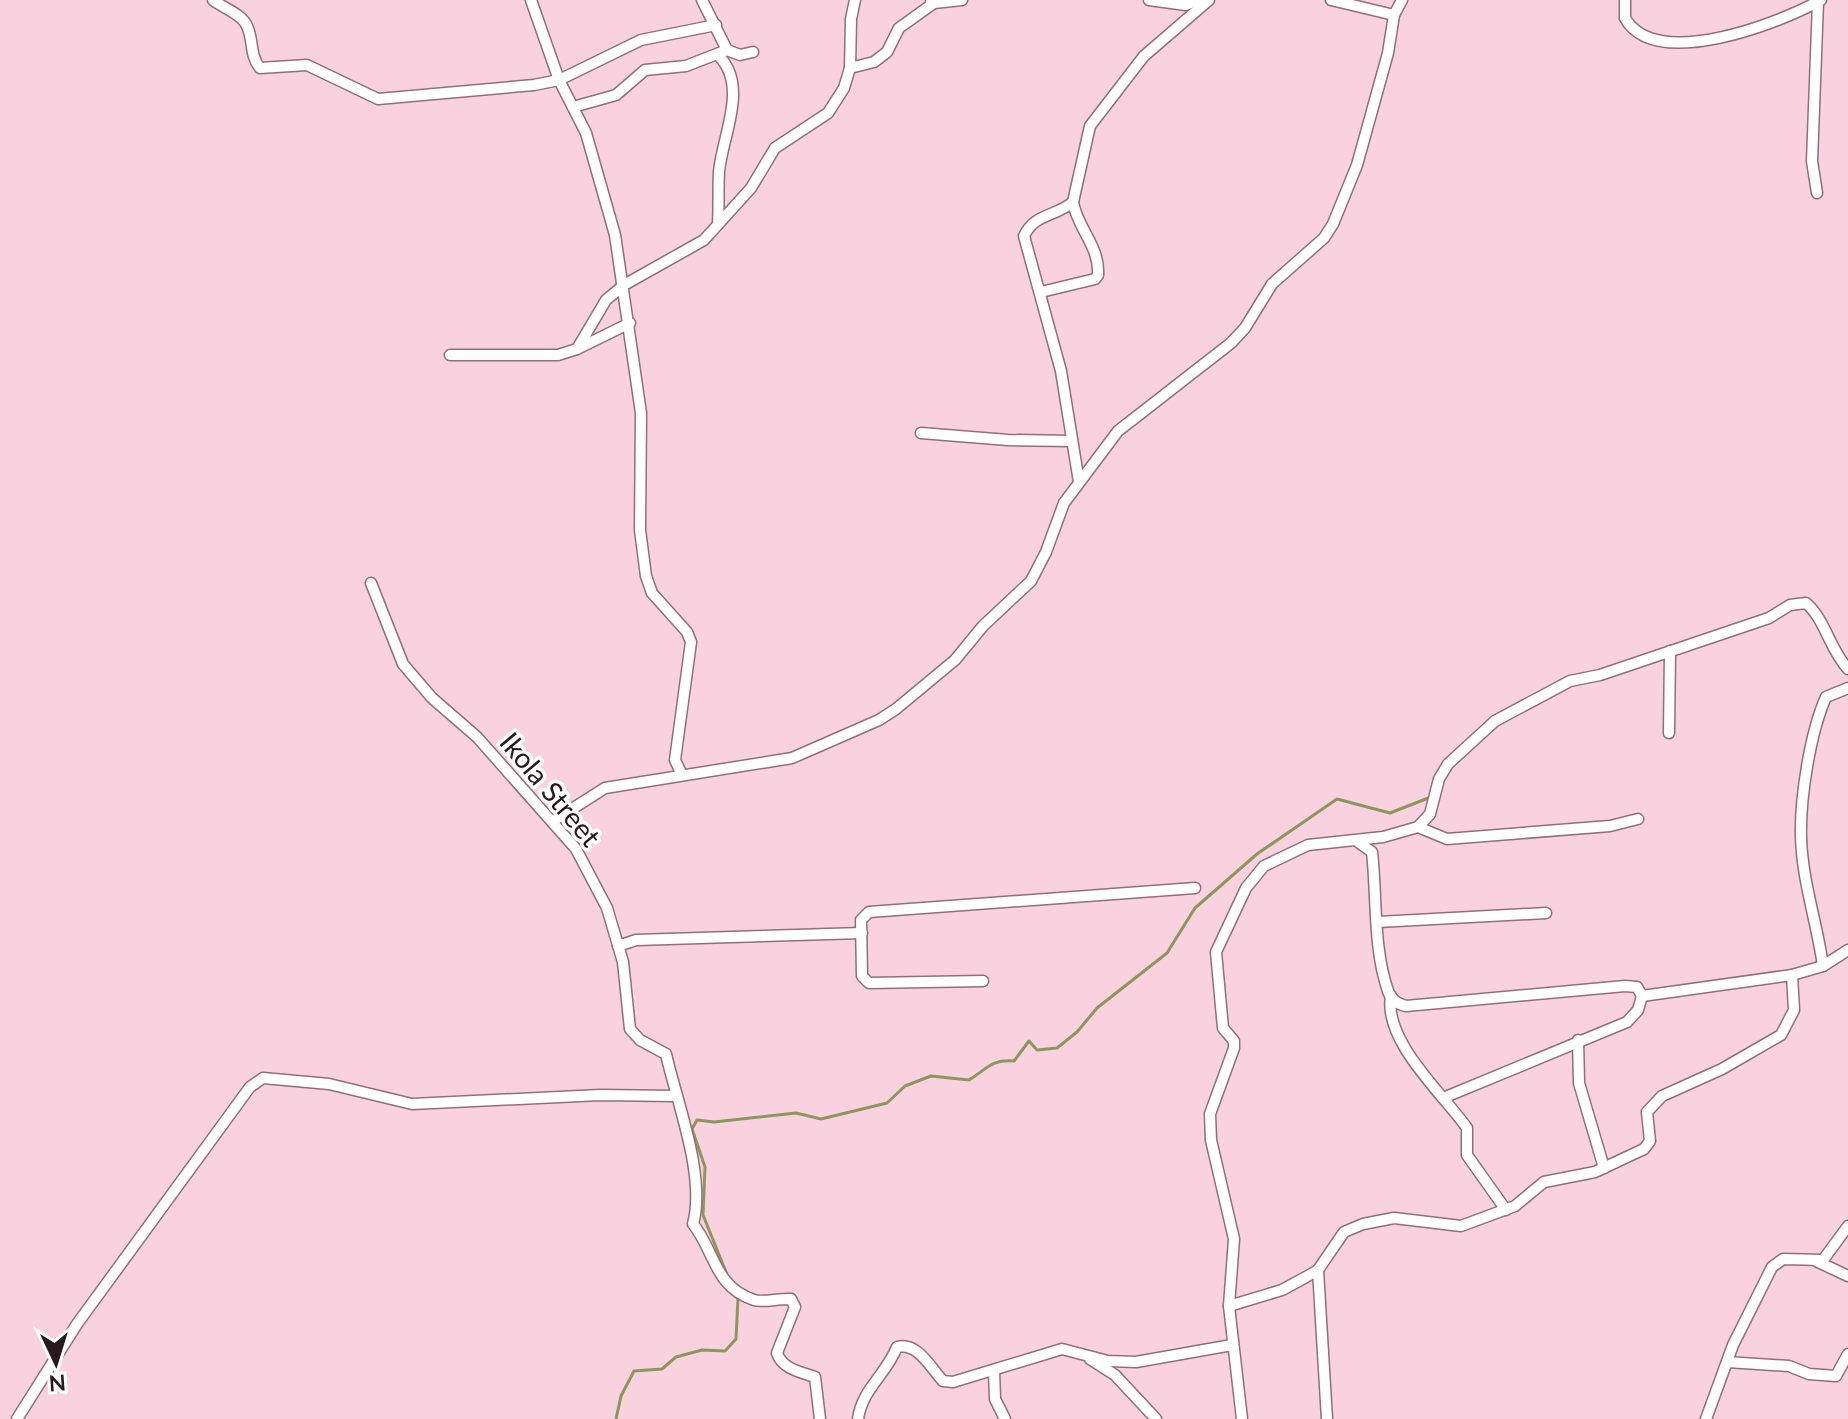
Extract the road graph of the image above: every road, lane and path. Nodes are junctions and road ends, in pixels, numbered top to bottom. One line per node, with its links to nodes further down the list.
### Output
1 (213, 0): 21 (street)
2 (531, 0): 21 (street)
3 (702, 0): 17 (street)
4 (855, 0): 20 (street)
5 (962, 0): 14 (street)
6 (1149, 0): 7 (street)
7 (1198, 0)
8 (1209, 0): 24 (street)
9 (1331, 0): 16 (street)
10 (1402, 0): 16 (street)
11 (1625, 0): 15 (street)
12 (1792, 0): 15 (street)
13 (1820, 1): 15 (street); 23 (street)
14 (933, 2): 20 (street)
15 (1803, 8)
16 (1394, 15): 33 (street)
17 (716, 25): 19 (street); 21 (street)
18 (753, 52): 19 (street)
19 (723, 53): 22 (street); 25 (street)
20 (850, 68): 25 (street)
21 (559, 80): 22 (street)
22 (573, 107): 26 (street)
23 (1817, 193)
24 (1073, 202): 27 (street); 27 (street)
25 (718, 224): 26 (street)
26 (624, 285): 28 (street); 29 (street)
27 (1041, 292): 32 (street)
28 (630, 323): 29 (street); 39 (street)
29 (577, 349): 30 (street)
30 (450, 355)
31 (921, 433): 32 (street)
32 (1072, 441): 33 (street)
33 (1079, 482): 39 (street)
34 (371, 583): 41 (street, Ikola Street)
35 (1670, 651): 36 (street); 38 (street); 42 (street)
36 (1848, 669)
37 (1848, 688): 50 (street)
38 (1669, 733)
39 (682, 775): 41 (street)
40 (1638, 819): 42 (street)
41 (553, 821): 48 (street, Ikola Street)
42 (1418, 827): 43 (street)
43 (1352, 840): 46 (street); 64 (street)
44 (1195, 888): 47 (street)
45 (1546, 913): 46 (street)
46 (1378, 922): 53 (street)
47 (862, 933): 48 (street); 52 (street)
48 (618, 946): 56 (street, Ikola Street)
49 (1848, 950): 50 (street)
50 (1823, 966): 51 (street)
51 (1792, 975): 54 (street); 58 (street)
52 (983, 981)
53 (1391, 996): 54 (street); 57 (street)
54 (1642, 996): 55 (street)
55 (1578, 1040): 57 (street); 58 (street)
56 (676, 1096): 70 (street); 71 (street, Ikola Street)
57 (1443, 1098): 59 (street)
58 (1604, 1168): 59 (street)
59 (1506, 1210): 62 (street)
60 (1848, 1226): 61 (street)
61 (1816, 1261): 63 (street); 68 (street)
62 (1318, 1270): 64 (street); 76 (street)
63 (1848, 1276)
64 (1229, 1306): 65 (street)
65 (1232, 1345): 66 (street); 75 (street)
66 (1083, 1353): 69 (street); 74 (street)
67 (1848, 1354): 68 (street)
68 (1727, 1362): 77 (street)
69 (994, 1371): 72 (street); 73 (street)
70 (17, 1419)
71 (820, 1419)
72 (858, 1419)
73 (1005, 1419)
74 (1156, 1419)
75 (1242, 1419)
76 (1327, 1419)
77 (1706, 1419)

